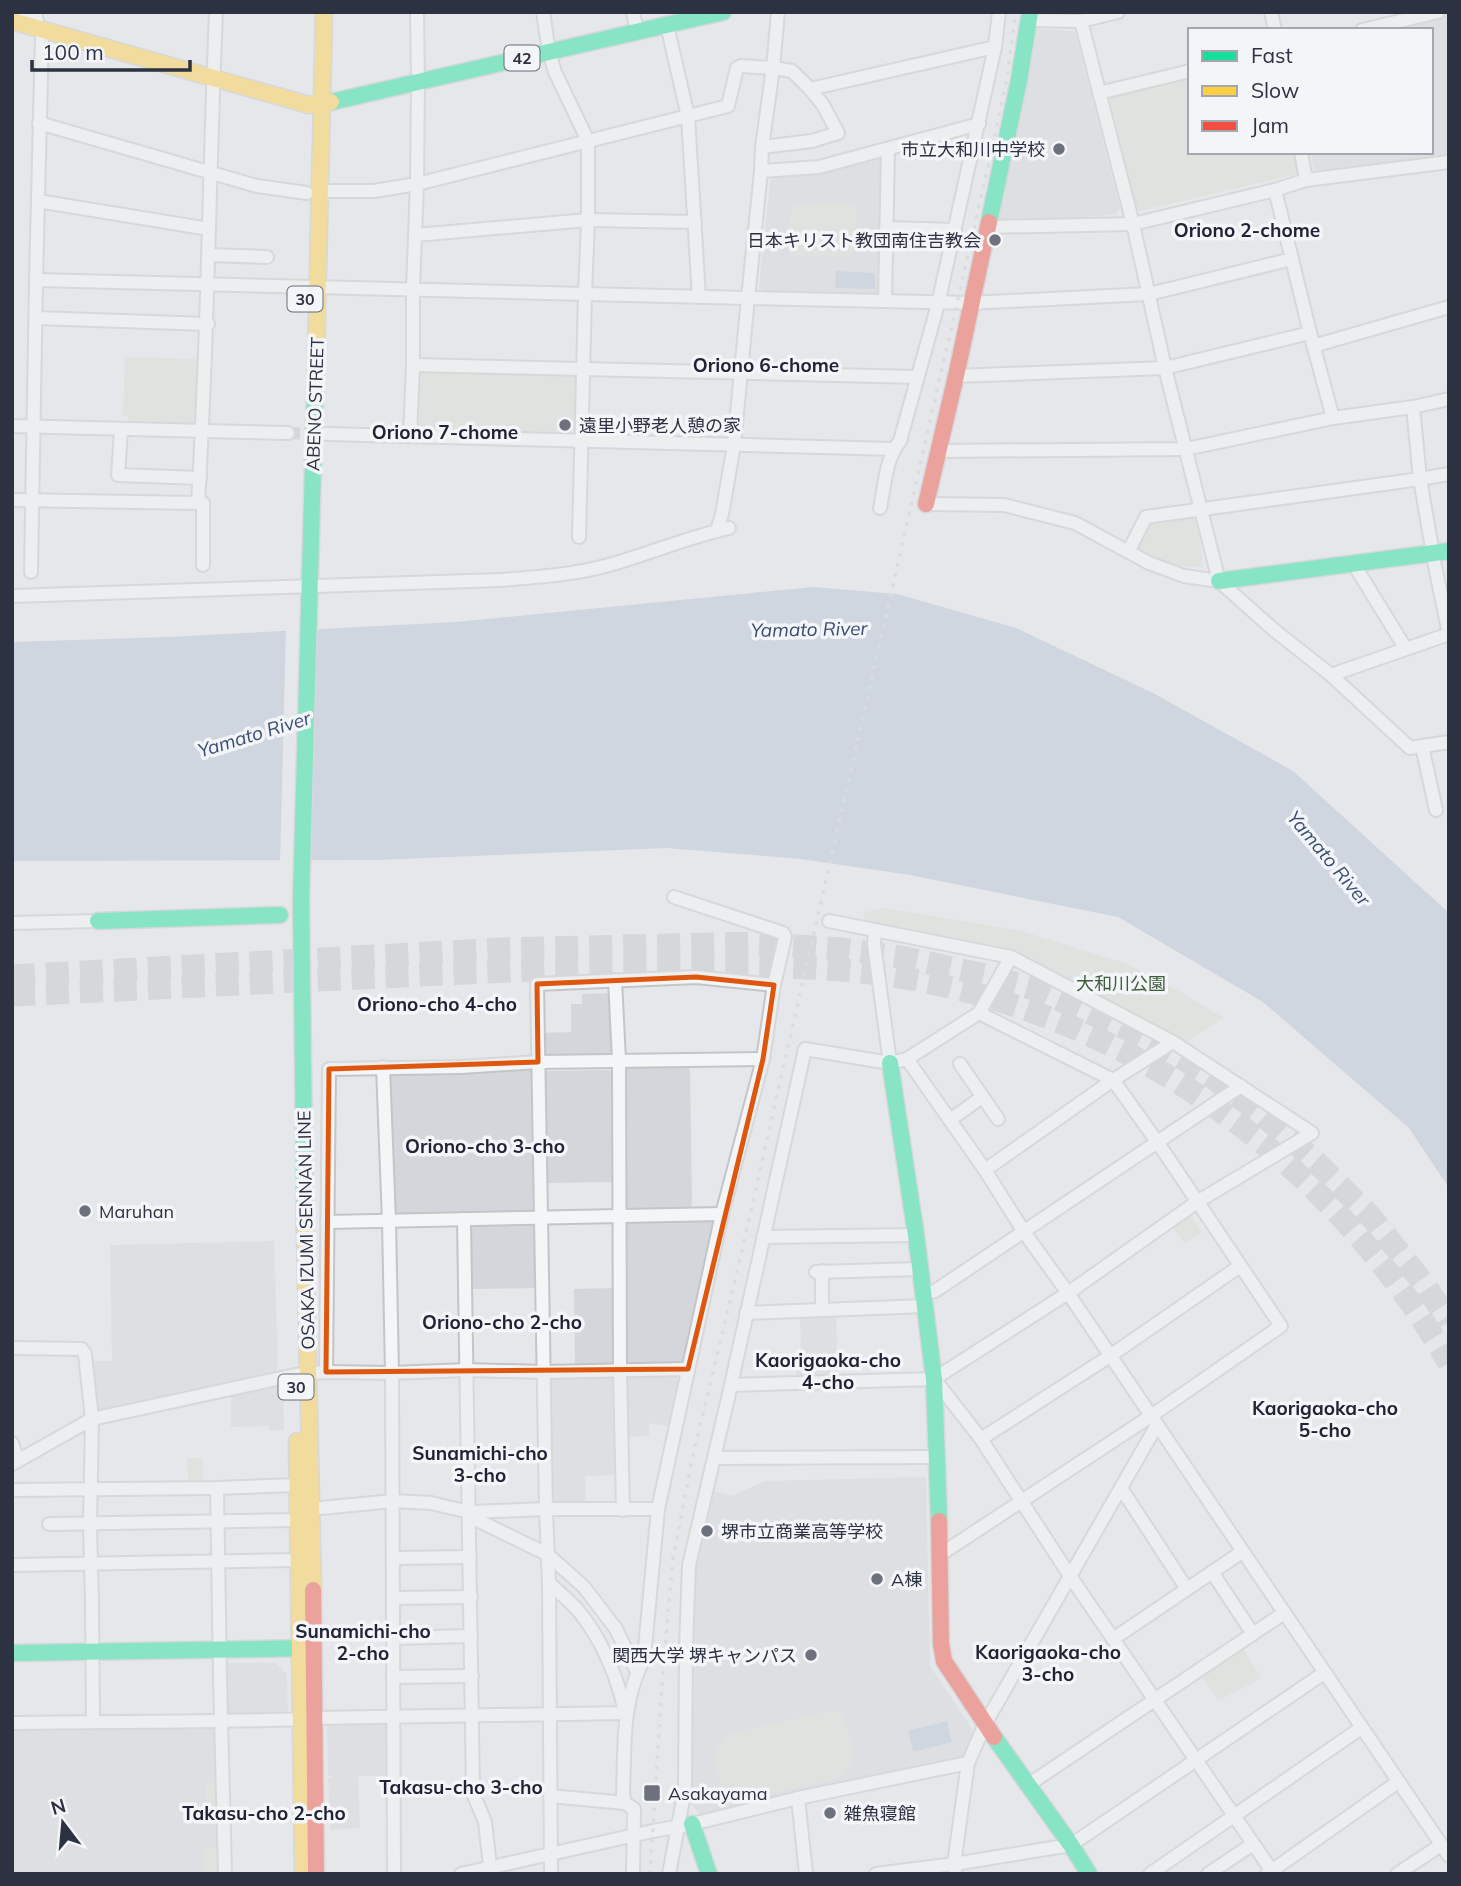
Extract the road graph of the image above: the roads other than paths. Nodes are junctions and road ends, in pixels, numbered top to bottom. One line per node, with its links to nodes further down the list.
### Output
1 (17, 12): 16 (street)
2 (216, 12): 25 (street)
3 (312, 12): 29 (main road, ABENO STREET / 30)
4 (324, 12): 29 (main road, ABENO STREET / 30)
5 (417, 12): 26 (street)
6 (543, 12): 22 (street)
7 (633, 12): 20 (street)
8 (723, 12): 17 (main road, 42)
9 (778, 12): 23 (street)
10 (999, 12): 21 (street)
11 (1118, 12): 15 (street)
12 (1438, 12): 19 (street)
13 (1030, 16): 15 (street); 48 (main road)
14 (12, 21): 16 (main road, 42)
15 (1081, 21): 28 (street)
16 (38, 24): 18 (street); 25 (main road, 42); 31 (street)
17 (667, 25): 20 (main road, 42); 30 (street)
18 (12, 28)
19 (1370, 28)
20 (637, 32): 22 (main road, 42)
21 (995, 47): 27 (street); 32 (street)
22 (549, 52): 26 (main road, 42); 33 (street)
23 (773, 68): 27 (street); 30 (street); 34 (street)
24 (1188, 71): 28 (street)
25 (213, 78): 29 (main road, 42); 39 (street)
26 (418, 82): 29 (main road, 42); 41 (street)
27 (810, 89): 34 (street)
28 (1099, 93): 47 (street)
29 (316, 105): 43 (main road, ABENO STREET / 30)
30 (688, 117): 33 (street); 46 (street)
31 (39, 123): 39 (street); 44 (street)
32 (979, 124): 35 (street); 51 (street)
33 (588, 141): 41 (street); 45 (street)
34 (762, 147): 38 (street)
35 (888, 149): 38 (street); 49 (street)
36 (1301, 154): 40 (street)
37 (1449, 162): 40 (street)
38 (761, 171): 63 (street)
39 (211, 173): 43 (street); 50 (street)
40 (1306, 180): 42 (street)
41 (417, 184): 43 (street); 52 (street)
42 (1275, 190): 47 (street); 55 (street)
43 (313, 192): 58 (main road, ABENO STREET / 30)
44 (38, 201): 50 (street); 56 (street)
45 (588, 220): 46 (street); 52 (street); 60 (street)
46 (695, 222): 62 (street)
47 (1133, 224): 48 (street); 61 (street)
48 (987, 227): 65 (main road)
49 (886, 228): 51 (street); 64 (street)
50 (209, 229): 53 (street)
51 (955, 230): 66 (street)
52 (416, 235): 59 (street)
53 (209, 255): 54 (street); 57 (street)
54 (267, 257)
55 (1292, 259): 61 (street); 70 (street)
56 (36, 280): 57 (street); 68 (street)
57 (209, 283): 58 (street); 69 (street)
58 (312, 286): 59 (street); 109 (main road, ABENO STREET / 30)
59 (413, 288): 60 (street); 72 (street)
60 (585, 294): 62 (street); 74 (street)
61 (1149, 294): 65 (street); 73 (street)
62 (699, 297): 63 (street)
63 (748, 298): 64 (street); 75 (street)
64 (885, 301): 66 (street)
65 (963, 303): 66 (street); 76 (main road)
66 (938, 304): 77 (street)
67 (1449, 307): 71 (street)
68 (36, 318): 69 (street); 82 (street)
69 (208, 324): 84 (street)
70 (1310, 332): 71 (street); 73 (street)
71 (1313, 346): 80 (street)
72 (413, 365): 74 (street); 87 (street)
73 (1166, 368): 76 (street); 91 (street)
74 (583, 369): 75 (street); 88 (street)
75 (741, 374): 77 (street); 89 (street)
76 (956, 376): 92 (main road)
77 (917, 377): 90 (street)
78 (1449, 399): 79 (street)
79 (1413, 407): 80 (street); 95 (street)
80 (1333, 418): 91 (street)
81 (12, 426): 82 (street)
82 (33, 426): 83 (street); 97 (street)
83 (121, 430): 84 (street); 94 (street)
84 (204, 431): 85 (street); 94 (street)
85 (288, 433)
86 (326, 434): 87 (street)
87 (410, 436): 88 (street)
88 (581, 442): 89 (street); 102 (street)
89 (734, 445): 90 (street); 109 (street)
90 (894, 449): 100 (street)
91 (1186, 449): 92 (street); 101 (street)
92 (939, 451): 99 (main road)
93 (1449, 474): 95 (street)
94 (200, 478): 98 (street)
95 (1420, 480): 101 (street); 104 (street)
96 (12, 500): 97 (street)
97 (32, 501): 98 (street); 107 (street)
98 (198, 503): 106 (street)
99 (926, 504): 103 (street)
100 (880, 508)
101 (1201, 509): 103 (street); 108 (street)
102 (579, 537)
103 (1128, 552): 108 (street)
104 (1441, 552): 105 (main road); 111 (street)
105 (1353, 563): 108 (main road); 113 (street)
106 (203, 565)
107 (31, 572)
108 (1219, 581): 114 (street)
109 (304, 594): 110 (street); 119 (main road, OSAKA IZUMI SENNAN LINE / 30)
110 (12, 596)
111 (1446, 610): 112 (street)
112 (1449, 634): 113 (street)
113 (1406, 649): 114 (street)
114 (1331, 675): 116 (street)
115 (1449, 742): 116 (street)
116 (1422, 746): 117 (street)
117 (1436, 810)
118 (674, 897): 126 (street)
119 (292, 909): 121 (main road); 167 (main road, OSAKA IZUMI SENNAN LINE / 30)
120 (829, 921): 123 (street)
121 (98, 922): 122 (street)
122 (12, 923)
123 (875, 930): 124 (street); 133 (street)
124 (1011, 957): 127 (street); 128 (street)
125 (615, 980): 126 (street); 131 (street); 132 (street)
126 (774, 985): 129 (street)
127 (979, 1013): 130 (street); 136 (street)
128 (1173, 1042): 136 (street); 137 (street)
129 (763, 1059): 131 (street); 144 (street)
130 (907, 1059): 133 (street); 140 (street)
131 (619, 1060): 132 (street); 145 (street)
132 (538, 1062): 135 (street); 146 (street)
133 (890, 1063): 151 (main road); 152 (street)
134 (960, 1065): 138 (street)
135 (383, 1067): 148 (street); 149 (street)
136 (1113, 1080): 141 (street); 142 (street)
137 (1241, 1086): 141 (street); 143 (street)
138 (982, 1097): 139 (street); 140 (street)
139 (998, 1119)
140 (950, 1120): 142 (street)
141 (1158, 1143): 143 (street); 150 (street)
142 (985, 1170): 150 (street)
143 (1197, 1202): 153 (street); 155 (street)
144 (722, 1214): 145 (street); 161 (street)
145 (619, 1216): 146 (street); 163 (street)
146 (541, 1218): 147 (street); 165 (street)
147 (464, 1220): 148 (street); 162 (street)
148 (389, 1221): 149 (street); 166 (street)
149 (327, 1223): 164 (street)
150 (1024, 1231): 155 (street); 156 (street)
151 (916, 1235): 152 (street); 154 (main road)
152 (763, 1237): 158 (street)
153 (1240, 1266): 160 (street); 171 (street)
154 (920, 1269): 156 (main road); 157 (street)
155 (1068, 1293): 160 (street); 168 (street)
156 (924, 1300): 157 (street); 168 (main road)
157 (822, 1310): 158 (street)
158 (746, 1313): 169 (street)
159 (12, 1348): 170 (street)
160 (1110, 1356): 171 (street); 172 (street)
161 (688, 1369): 163 (street); 186 (street)
162 (466, 1370): 165 (street); 166 (street); 188 (street)
163 (620, 1370): 165 (street); 187 (street)
164 (326, 1372): 166 (street); 167 (street)
165 (544, 1372): 185 (street)
166 (392, 1373): 182 (street)
167 (302, 1374): 170 (street); 177 (main road, OSAKA IZUMI SENNAN LINE / 30); 184 (main road, OSAKA IZUMI SENNAN LINE / 30)
168 (934, 1379): 169 (street); 172 (street); 174 (main road)
169 (731, 1385): 175 (street)
170 (92, 1419): 176 (street); 181 (street)
171 (1154, 1421): 179 (street); 183 (street); 193 (street)
172 (981, 1439): 183 (street)
173 (12, 1443): 176 (street)
174 (936, 1457): 175 (street); 194 (main road)
175 (715, 1458): 240 (street)
176 (15, 1462)
177 (297, 1485): 178 (street); 189 (main road, OSAKA IZUMI SENNAN LINE / 30)
178 (217, 1488): 181 (street); 190 (street)
179 (1121, 1488): 203 (street); 205 (street)
180 (12, 1490): 181 (street)
181 (90, 1490): 192 (street)
182 (393, 1500): 184 (street); 188 (street); 197 (street)
183 (1021, 1500): 194 (street); 203 (street)
184 (311, 1509): 213 (main road, OSAKA IZUMI SENNAN LINE / 30)
185 (546, 1509): 187 (street); 188 (street); 195 (street)
186 (658, 1509): 187 (street); 217 (street)
187 (623, 1510)
188 (469, 1512): 195 (street); 196 (street)
189 (298, 1520): 190 (street); 198 (main road, OSAKA IZUMI SENNAN LINE / 30)
190 (218, 1521): 192 (street); 199 (street)
191 (49, 1524): 192 (street)
192 (90, 1524): 200 (street)
193 (1242, 1552): 202 (street); 208 (street)
194 (941, 1554): 230 (main road)
195 (547, 1555): 204 (street); 217 (street)
196 (470, 1557): 197 (street); 206 (street)
197 (393, 1558): 207 (street)
198 (299, 1560): 199 (street); 213 (main road, OSAKA IZUMI SENNAN LINE / 30)
199 (218, 1561): 200 (street); 214 (street)
200 (91, 1563): 201 (street); 216 (street)
201 (12, 1565)
202 (1212, 1572): 205 (street); 209 (street)
203 (1070, 1576): 212 (street); 230 (street)
204 (549, 1583): 222 (street); 223 (street)
205 (1187, 1589): 212 (street)
206 (471, 1597): 207 (street); 210 (street)
207 (393, 1598): 211 (street)
208 (1284, 1613): 209 (street); 218 (street)
209 (1254, 1633): 221 (street)
210 (471, 1636): 211 (street); 219 (street)
211 (393, 1638): 220 (street)
212 (1113, 1639): 221 (street)
213 (307, 1648): 214 (main road); 226 (main road, OSAKA IZUMI SENNAN LINE / 30)
214 (220, 1650): 216 (main road); 228 (street)
215 (12, 1653): 216 (main road)
216 (92, 1653): 227 (street)
217 (637, 1672): 222 (street)
218 (1324, 1673): 231 (street); 232 (street)
219 (472, 1676): 220 (street); 224 (street)
220 (393, 1677): 225 (street)
221 (1155, 1701): 232 (street); 235 (street)
222 (625, 1713): 223 (street); 238 (street)
223 (550, 1715): 224 (street); 236 (street)
224 (472, 1716): 225 (street); 247 (street)
225 (394, 1717): 226 (street); 254 (street)
226 (308, 1719): 228 (street); 252 (main road, OSAKA IZUMI SENNAN LINE / 30); 253 (main road, OSAKA IZUMI SENNAN LINE / 30)
227 (93, 1721): 228 (street); 229 (street)
228 (221, 1722): 251 (street)
229 (12, 1723)
230 (985, 1724): 233 (street); 235 (main road)
231 (1361, 1728): 234 (street); 239 (street)
232 (1196, 1760): 239 (street); 244 (street)
233 (968, 1763): 237 (street); 248 (street)
234 (1398, 1782): 243 (street); 250 (street)
235 (1028, 1785): 244 (main road)
236 (550, 1797): 238 (street); 245 (street)
237 (798, 1798): 240 (street); 259 (street)
238 (625, 1803): 241 (street)
239 (1234, 1816): 242 (street); 262 (street)
240 (685, 1825): 241 (street); 257 (street); 258 (main road)
241 (632, 1836): 245 (street); 256 (street)
242 (1253, 1844): 250 (street); 263 (street)
243 (1441, 1844): 246 (street); 264 (street)
244 (1071, 1845): 248 (street); 261 (main road)
245 (552, 1854): 247 (street); 255 (street)
246 (1449, 1856)
247 (490, 1866): 249 (street)
248 (954, 1869): 260 (street)
249 (469, 1873)
250 (1271, 1873)
251 (225, 1874)
252 (303, 1874)
253 (316, 1874)
254 (394, 1874)
255 (551, 1874)
256 (633, 1874)
257 (669, 1874)
258 (709, 1874)
259 (806, 1874)
260 (876, 1874)
261 (1089, 1874)
262 (1150, 1874)
263 (1208, 1874)
264 (1397, 1874)

